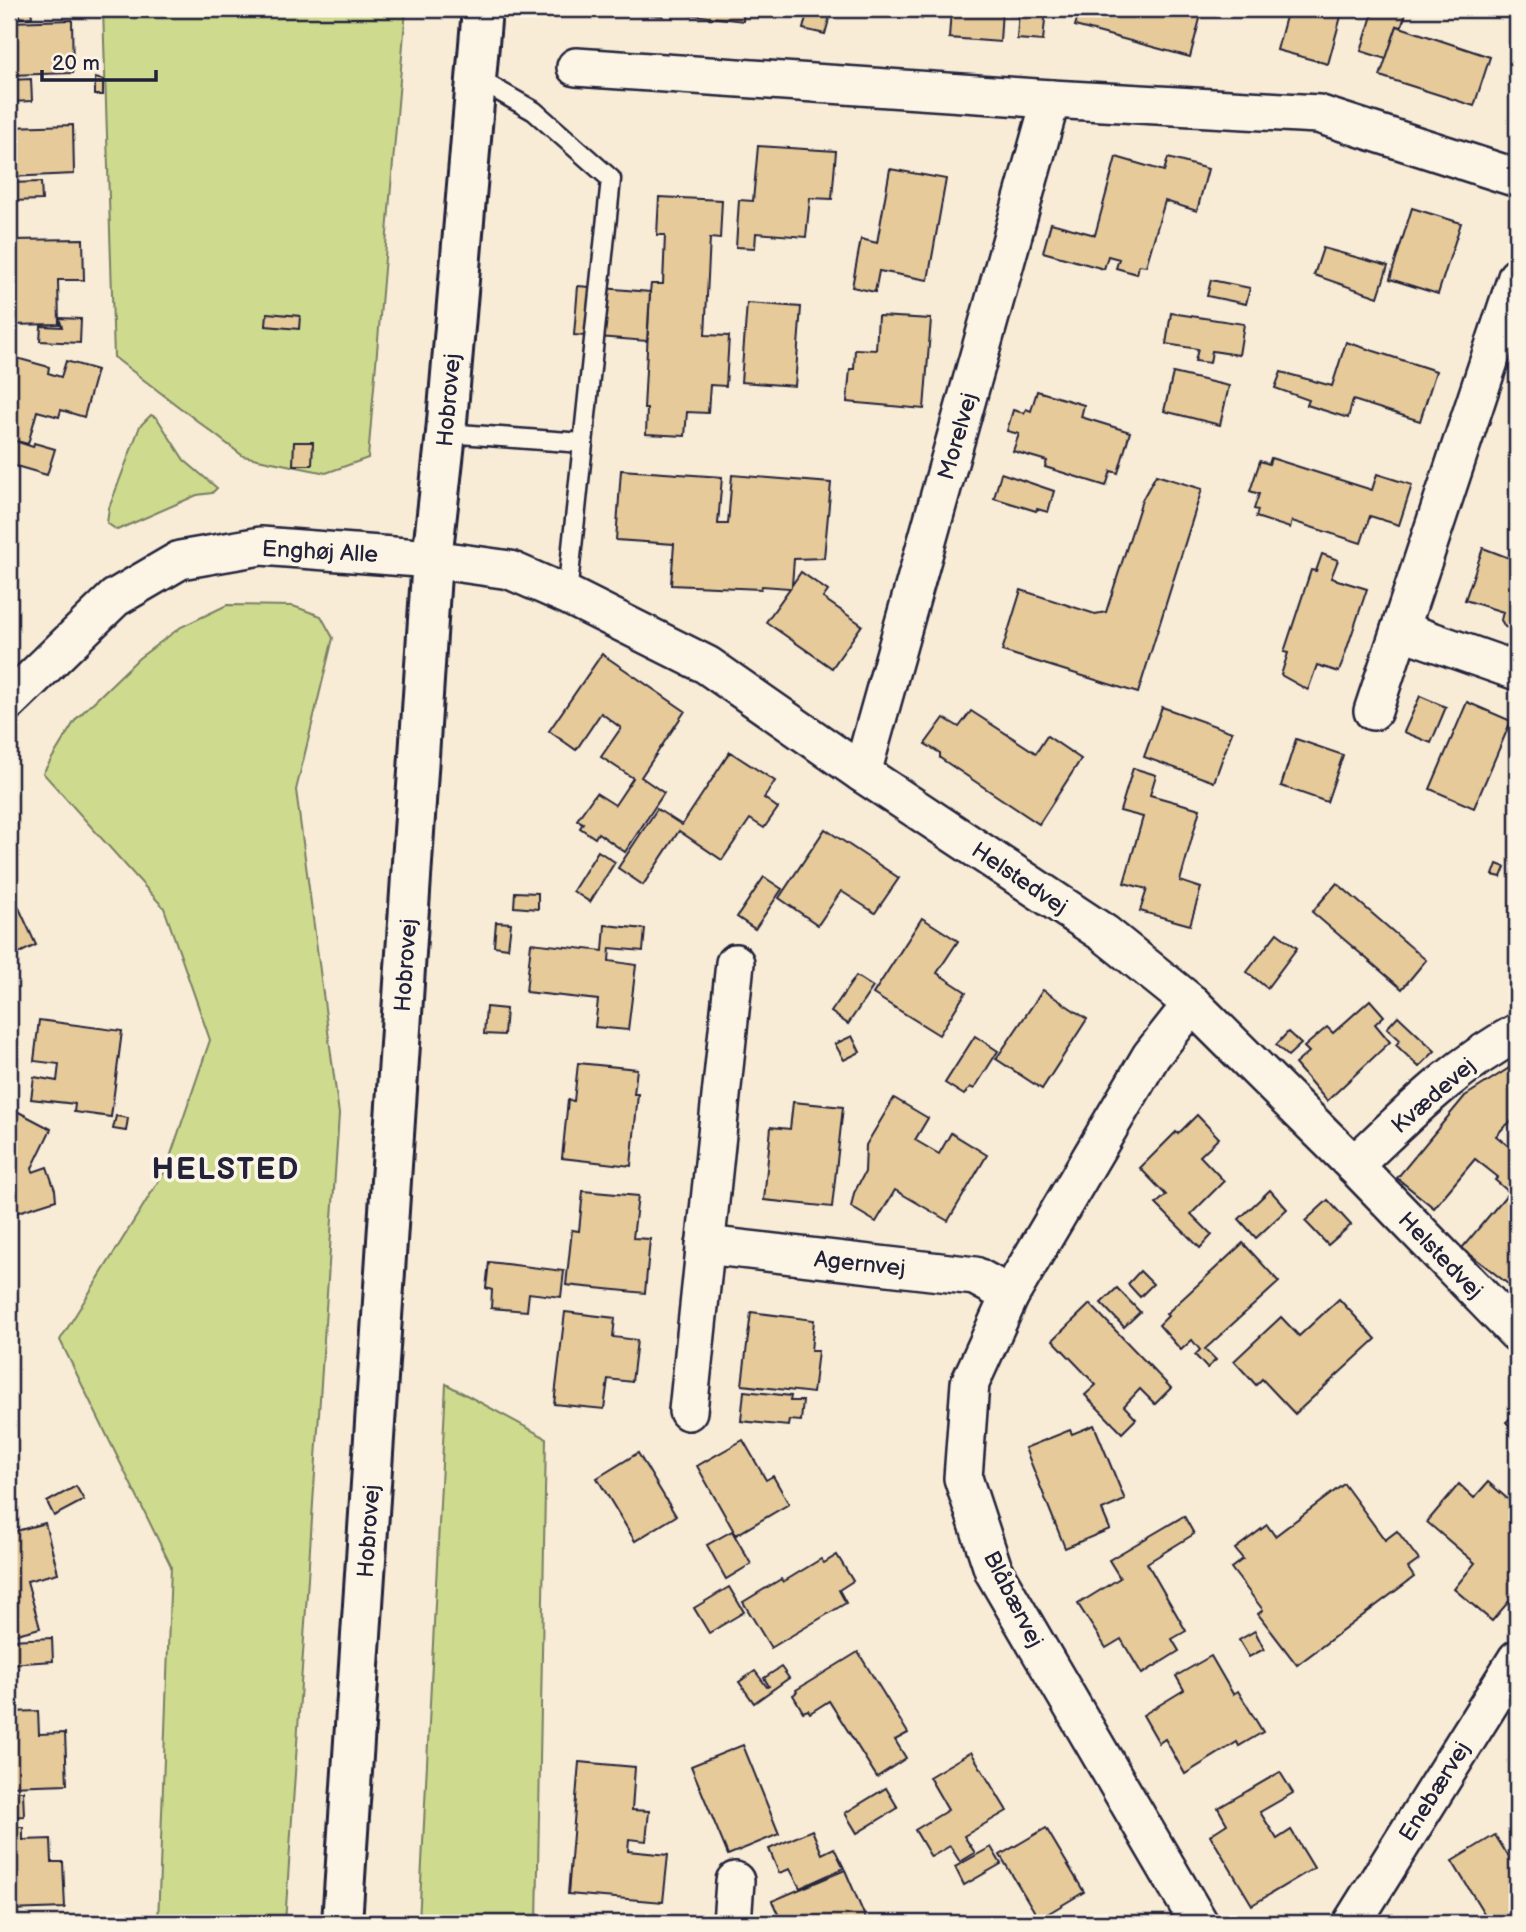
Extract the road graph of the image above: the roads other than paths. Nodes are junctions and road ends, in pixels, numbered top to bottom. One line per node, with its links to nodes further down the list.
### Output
1 (482, 9): 3 (main road, Hobrovej)
2 (576, 67): 4 (street)
3 (476, 78): 7 (main road, Hobrovej); 8 (lane)
4 (1051, 99): 5 (street); 15 (street, Morelvej)
5 (1517, 178)
6 (1517, 276): 11 (street)
7 (446, 433): 8 (lane); 9 (main road, Hobrovej)
8 (583, 443): 10 (lane)
9 (432, 559): 10 (street, Helstedvej); 13 (street, Enghøj Alle); 26 (main road, Hobrovej)
10 (567, 595): 15 (street, Helstedvej)
11 (1400, 630): 12 (street); 14 (street)
12 (1517, 671)
13 (9, 701)
14 (1373, 711)
15 (862, 773): 17 (street, Helstedvej)
16 (735, 963): 20 (street)
17 (1192, 1004): 19 (street, Helstedvej); 21 (street, Blåbærvej)
18 (1517, 1033): 19 (street, Kvædevej)
19 (1354, 1165): 22 (street, Helstedvej)
20 (705, 1245): 21 (street, Agernvej); 23 (street)
21 (1010, 1294): 28 (street, Blåbærvej)
22 (1517, 1334)
23 (688, 1411)
24 (1517, 1659): 29 (street, Enebærvej)
25 (735, 1881): 27 (street)
26 (342, 1923)
27 (732, 1923)
28 (1199, 1923)
29 (1352, 1923)

